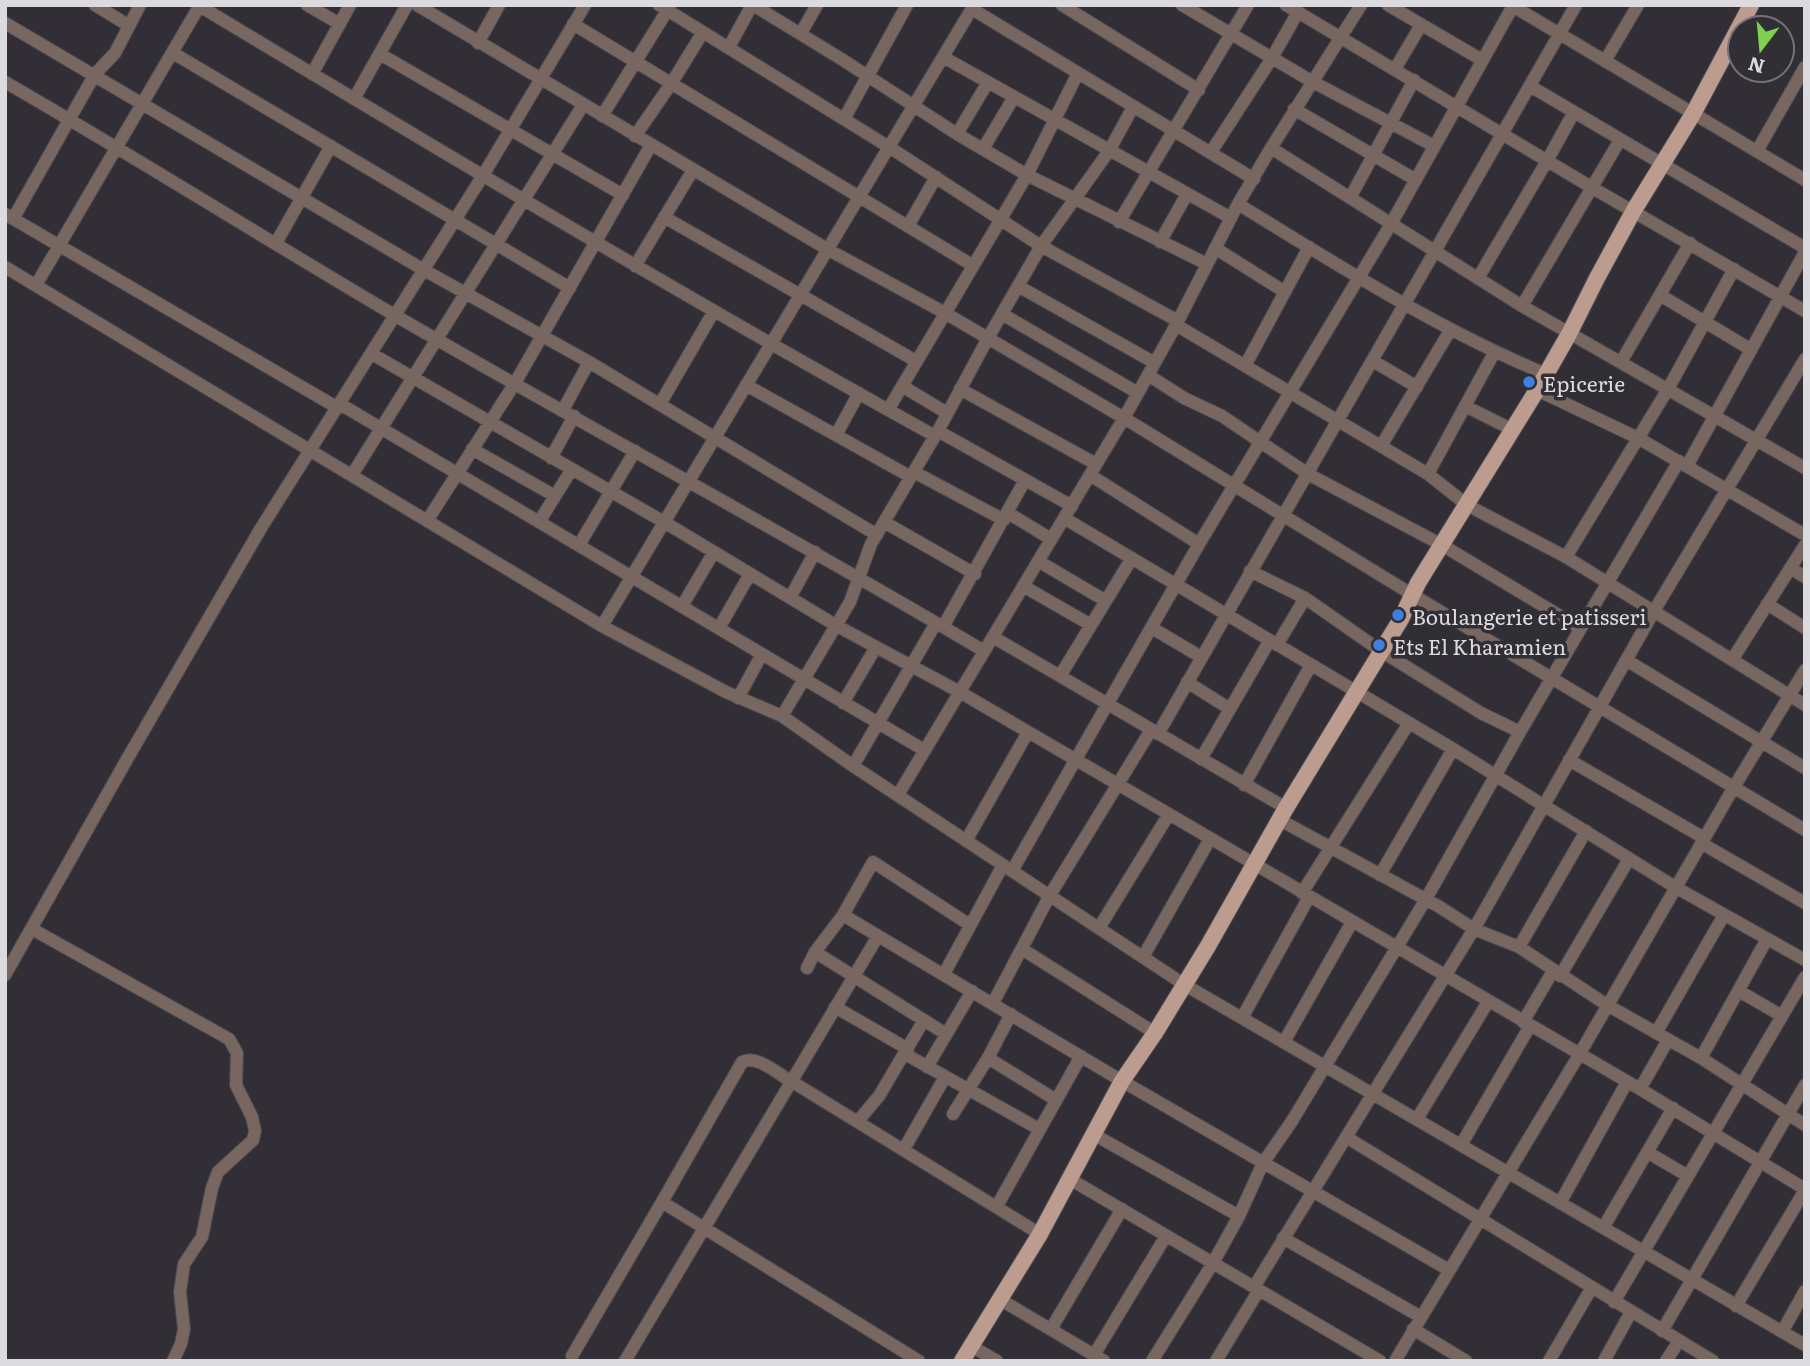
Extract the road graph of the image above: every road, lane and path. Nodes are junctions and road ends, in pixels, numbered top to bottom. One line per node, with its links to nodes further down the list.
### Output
1 (95, 5): 30 (street)
2 (140, 5): 30 (street)
3 (307, 5): 28 (street)
4 (350, 5): 28 (street)
5 (407, 5): 40 (street)
6 (417, 5): 37 (street)
7 (499, 5): 37 (street)
8 (584, 5): 29 (street)
9 (753, 5): 33 (street); 38 (street)
10 (817, 5): 33 (street)
11 (907, 5): 51 (street)
12 (1062, 5): 25 (street)
13 (1182, 5): 34 (street)
14 (1248, 5): 34 (street)
15 (1286, 5): 26 (street)
16 (1361, 5): 36 (street)
17 (1388, 5): 31 (street)
18 (1576, 5): 35 (street)
19 (1752, 5): 69 (main road)
20 (199, 6): 39 (street); 50 (street)
21 (1635, 6): 44 (street)
22 (665, 7): 32 (street); 45 (street)
23 (973, 7): 41 (street); 48 (street)
24 (1517, 7): 35 (street); 43 (street)
25 (1084, 11): 59 (street)
26 (1298, 12): 36 (street); 42 (street)
27 (5, 23): 49 (street)
28 (340, 24): 50 (street)
29 (573, 24): 45 (street); 52 (street)
30 (128, 25): 49 (street)
31 (1421, 25): 43 (street); 47 (street)
32 (702, 32): 38 (street); 57 (street)
33 (801, 33): 51 (street)
34 (1231, 34): 42 (street); 59 (street)
35 (1559, 34): 44 (street); 58 (street)
36 (1340, 37): 47 (street); 56 (street)
37 (478, 43): 52 (street)
38 (729, 47): 72 (street)
39 (173, 53): 62 (street); 82 (street)
40 (380, 54): 61 (street); 75 (street)
41 (943, 57): 55 (street); 64 (street)
42 (1272, 58): 56 (street); 90 (street)
43 (1482, 60): 65 (street)
44 (1605, 61): 69 (street)
45 (635, 62): 57 (street); 70 (street)
46 (1805, 67): 89 (street)
47 (1395, 69): 53 (street)
48 (1078, 73): 66 (street); 73 (street)
49 (95, 74): 62 (street); 71 (street)
50 (312, 74): 61 (street)
51 (868, 76): 64 (street); 72 (street)
52 (541, 80): 63 (street); 75 (street)
53 (1414, 80): 65 (street); 74 (street)
54 (5, 82): 71 (street)
55 (988, 82): 60 (street); 78 (street)
56 (1313, 82): 67 (street); 74 (street)
57 (671, 84): 79 (street); 106 (street)
58 (1530, 86): 68 (street); 77 (street)
59 (1199, 89): 76 (street)
60 (1014, 97): 73 (street); 87 (street)
61 (354, 99): 99 (street)
62 (144, 103): 84 (street); 107 (street)
63 (583, 105): 70 (street); 91 (street)
64 (914, 105): 78 (street); 85 (street)
65 (1457, 106): 77 (street); 83 (street)
66 (1133, 107): 76 (street); 88 (street)
67 (1294, 110): 86 (street); 92 (street)
68 (1574, 112): 80 (street); 93 (street)
69 (1693, 114): 89 (street); 94 (main road)
70 (602, 116): 79 (street)
71 (69, 119): 84 (street); 113 (street)
72 (844, 119): 85 (street)
73 (1055, 121): 88 (street); 98 (street)
74 (1391, 122): 83 (street); 92 (street)
75 (511, 130): 91 (street); 99 (street)
76 (1175, 131): 90 (street); 96 (street)
77 (1503, 133): 93 (street); 132 (street)
78 (957, 134): 87 (street)
79 (635, 136): 81 (street)
80 (1620, 140): 94 (street); 103 (street)
81 (651, 145): 95 (street); 105 (street)
82 (331, 146): 107 (street); 117 (street)
83 (1434, 146): 102 (street)
84 (117, 147): 122 (street); 126 (street)
85 (889, 147): 100 (street); 106 (street)
86 (1271, 148): 101 (street); 109 (street)
87 (983, 149): 98 (street)
88 (1108, 151): 96 (street); 108 (street)
89 (1757, 151): 97 (street)
90 (1211, 152): 101 (street)
91 (552, 154): 105 (street); 110 (street)
92 (1373, 157): 102 (street); 109 (street)
93 (1548, 161): 103 (street); 140 (street)
94 (1662, 164): 112 (main road); 131 (street)
95 (693, 170): 114 (street); 130 (street)
96 (1150, 173): 104 (street); 118 (street)
97 (1802, 173)
98 (1027, 175): 108 (street); 116 (street)
99 (482, 177): 110 (street); 117 (street)
100 (936, 177): 116 (street); 120 (street)
101 (1254, 179): 111 (street)
102 (1416, 180): 119 (street)
103 (1591, 187): 112 (street); 150 (street)
104 (1187, 194): 115 (street); 121 (street)
105 (622, 195): 123 (street)
106 (859, 197): 120 (street); 130 (street)
107 (303, 198): 122 (street); 138 (street)
108 (1074, 198): 118 (street); 127 (street)
109 (1350, 198): 119 (street)
110 (524, 201): 123 (street); 125 (street)
111 (1238, 204): 115 (street); 128 (street)
112 (1634, 210): 124 (street); 159 (main road)
113 (9, 216): 126 (street)
114 (664, 218): 134 (street); 146 (street)
115 (1230, 218): 129 (street)
116 (1000, 219): 127 (street); 135 (street)
117 (455, 220): 125 (street); 138 (street)
118 (1119, 222): 121 (street)
119 (1391, 224): 132 (street); 139 (street)
120 (908, 226): 135 (street)
121 (1160, 242): 133 (street)
122 (276, 243): 155 (street)
123 (596, 243): 134 (street); 143 (street)
124 (1690, 243): 137 (street); 147 (street)
125 (496, 245): 143 (street); 144 (street)
126 (59, 246): 141 (street); 188 (street)
127 (1041, 246): 142 (street); 157 (street)
128 (1310, 247): 139 (street); 145 (street)
129 (1215, 248): 133 (street); 145 (street)
130 (827, 249): 146 (street); 153 (street)
131 (1805, 250): 148 (street)
132 (1436, 252): 140 (street); 149 (street)
133 (1207, 264): 157 (street)
134 (635, 265): 151 (street)
135 (972, 265): 153 (street)
136 (5, 267): 141 (street)
137 (1734, 269): 148 (street); 156 (street)
138 (424, 270): 144 (street); 155 (street)
139 (1359, 277): 149 (street); 186 (street)
140 (1478, 278): 150 (street)
141 (36, 285): 207 (street)
142 (1018, 286): 154 (street); 172 (street)
143 (570, 288): 160 (street)
144 (467, 292): 160 (street); 162 (street)
145 (1286, 292): 173 (street)
146 (800, 295): 163 (street); 168 (street)
147 (1660, 295): 156 (street); 171 (street)
148 (1779, 296): 152 (street); 164 (street)
149 (1405, 305): 158 (street); 169 (street)
150 (1522, 306): 159 (street)
151 (714, 311): 163 (street); 187 (street)
152 (1805, 311)
153 (945, 313): 161 (street); 168 (street)
154 (1002, 314): 161 (street); 185 (street)
155 (396, 315): 162 (street); 166 (street)
156 (1705, 322): 164 (street); 182 (street)
157 (1177, 323): 172 (street); 173 (street)
158 (1451, 329): 165 (street); 180 (street)
159 (1569, 334): 171 (street); 174 (main road)
160 (543, 335): 170 (street); 177 (street)
161 (988, 338): 181 (street); 194 (street)
162 (438, 340): 176 (street); 177 (street)
163 (771, 344): 178 (street); 184 (street)
164 (1751, 349): 193 (street)
165 (1494, 353): 174 (street); 189 (street)
166 (372, 354): 176 (street); 188 (street)
167 (1805, 359): 203 (street)
168 (916, 361): 179 (street)
169 (1373, 361): 180 (street); 196 (street)
170 (589, 362): 187 (street); 191 (street)
171 (1621, 362): 182 (street)
172 (1155, 363): 175 (street)
173 (1245, 366): 186 (street)
174 (1546, 374): 183 (main road)
175 (1148, 375): 185 (street); 204 (street)
176 (413, 378): 195 (street); 197 (street)
177 (515, 383): 191 (street); 195 (street)
178 (747, 385): 200 (street); 201 (street)
179 (902, 386): 190 (street); 192 (street)
180 (1417, 387): 205 (street)
181 (960, 389): 192 (street); 213 (street)
182 (1668, 389): 193 (street); 202 (street)
183 (1537, 390): 198 (main road); 202 (street)
184 (859, 393): 190 (street); 200 (street)
185 (1138, 393): 194 (street)
186 (1289, 393): 196 (street); 204 (street)
187 (660, 404): 201 (street)
188 (339, 406): 197 (street); 207 (street)
189 (1465, 406): 198 (street); 216 (street)
190 (888, 410): 199 (street)
191 (568, 413): 208 (street); 209 (street)
192 (947, 413): 199 (street)
193 (1715, 415): 203 (street); 210 (street)
194 (1124, 418): 213 (street); 221 (street)
195 (490, 422): 206 (street); 209 (street)
196 (1338, 423): 205 (street); 215 (street)
197 (382, 429): 214 (street); 217 (street)
198 (1513, 430): 225 (main road)
199 (937, 433): 218 (street); 219 (street)
200 (836, 435): 218 (street)
201 (715, 437): 220 (street); 234 (street)
202 (1638, 438): 210 (street); 243 (street)
203 (1758, 440): 211 (street); 222 (street)
204 (1261, 442): 215 (street); 221 (street)
205 (1381, 446): 216 (street)
206 (472, 449): 214 (street); 224 (street)
207 (311, 451): 217 (street); 339 (street)
208 (635, 451): 220 (street); 223 (street)
209 (551, 458): 212 (street)
210 (1683, 463): 222 (street); 253 (street)
211 (1804, 466)
212 (572, 469): 223 (street); 224 (street)
213 (1093, 470): 226 (street); 237 (street)
214 (456, 473): 230 (street); 231 (street)
215 (1308, 474): 227 (street); 239 (street)
216 (1428, 474): 225 (street)
217 (352, 475): 230 (street)
218 (912, 475): 228 (street); 233 (street)
219 (1026, 480): 226 (street); 228 (street)
220 (688, 481): 232 (street); 242 (street)
221 (1235, 486): 227 (street); 237 (street)
222 (1728, 489): 235 (street); 262 (street)
223 (612, 492): 232 (street); 238 (street)
224 (555, 496): 231 (street)
225 (1468, 505): 239 (main road); 243 (street)
226 (1072, 506): 229 (street)
227 (1282, 515): 247 (street); 256 (street)
228 (1006, 516): 236 (street); 249 (street)
229 (1064, 518): 236 (street); 244 (street)
230 (427, 521): 266 (street)
231 (539, 522): 238 (street)
232 (664, 522): 241 (street); 250 (street)
233 (884, 522): 234 (street); 249 (street)
234 (877, 535): 252 (street)
235 (1805, 535)
236 (1051, 539): 245 (street)
237 (1199, 544): 254 (street)
238 (579, 545): 250 (street)
239 (1442, 545): 256 (main road); 270 (street)
240 (1805, 545): 246 (street)
241 (713, 552): 248 (street); 261 (street)
242 (815, 552): 252 (street); 257 (street)
243 (1566, 557): 253 (street)
244 (1132, 558): 254 (street); 259 (street)
245 (1038, 561): 255 (street); 259 (street)
246 (1790, 568): 251 (street); 260 (street)
247 (1250, 571): 258 (street); 263 (street)
248 (750, 574): 257 (street); 268 (street)
249 (975, 574): 264 (street)
250 (632, 576): 261 (street); 266 (street)
251 (1805, 577)
252 (860, 578): 264 (street); 267 (street)
253 (1607, 582): 262 (street); 270 (street)
254 (1176, 584): 263 (street); 269 (street)
255 (1023, 586): 265 (street); 272 (street)
256 (1413, 595): 276 (main road); 285 (street)
257 (790, 598): 267 (street)
258 (1305, 598): 273 (street); 276 (street)
259 (1106, 601): 265 (street)
260 (1767, 604): 271 (street); 280 (street)
261 (681, 606): 268 (street)
262 (1654, 611): 279 (street); 280 (street)
263 (1225, 614): 273 (street); 278 (street)
264 (940, 625): 275 (street); 282 (street)
265 (1091, 625): 284 (street)
266 (602, 626): 291 (street)
267 (837, 626): 274 (street); 286 (street)
268 (719, 628): 277 (street)
269 (1152, 628): 278 (street); 293 (street)
270 (1580, 628): 285 (street)
271 (1805, 628)
272 (993, 636): 275 (street); 284 (street)
273 (1273, 642): 281 (street); 296 (street)
274 (876, 648): 282 (street); 292 (street)
275 (984, 651): 288 (street)
276 (1381, 651): 289 (main road); 302 (street)
277 (762, 654): 286 (street); 291 (street)
278 (1201, 657): 287 (street)
279 (1626, 660): 295 (street); 303 (street)
280 (1731, 660): 290 (street)
281 (1311, 665): 289 (street); 313 (street)
282 (911, 666): 288 (street); 298 (street)
283 (1805, 670): 290 (street)
284 (1060, 676): 293 (street)
285 (1552, 676): 295 (street); 302 (street)
286 (804, 680): 292 (street); 297 (street)
287 (1187, 682): 296 (street); 301 (street)
288 (958, 691): 300 (street); 305 (street)
289 (1357, 692): 299 (street); 318 (main road)
290 (1789, 696): 294 (street); 303 (street)
291 (738, 698): 297 (street)
292 (843, 703): 298 (street)
293 (1108, 704): 301 (street); 307 (street)
294 (1805, 705)
295 (1599, 706): 308 (street); 314 (street)
296 (1230, 709): 306 (street)
297 (782, 716): 309 (street)
298 (877, 723): 305 (street); 309 (street)
299 (1409, 723): 304 (street); 324 (street)
300 (1028, 732): 307 (street); 322 (street)
301 (1155, 732): 306 (street); 312 (street)
302 (1520, 732): 311 (street)
303 (1762, 741): 310 (street); 314 (street)
304 (1453, 749): 311 (street); 328 (street)
305 (924, 750): 315 (street)
306 (1201, 759): 313 (street)
307 (1076, 760): 312 (street); 327 (street)
308 (1569, 760): 316 (street); 323 (street)
309 (853, 766): 315 (street)
310 (1805, 768)
311 (1494, 776): 316 (street); 332 (street)
312 (1119, 785): 317 (street); 330 (street)
313 (1244, 785): 318 (street)
314 (1734, 787): 319 (street); 323 (street)
315 (898, 795): 322 (street)
316 (1544, 805): 320 (street); 340 (street)
317 (1169, 814): 321 (street); 338 (street)
318 (1283, 814): 324 (street); 326 (main road)
319 (1805, 830)
320 (1586, 831): 325 (street); 344 (street)
321 (1210, 839): 326 (street); 347 (street)
322 (966, 841): 327 (street)
323 (1702, 841): 329 (street); 333 (street)
324 (1330, 847): 328 (street); 331 (street)
325 (1629, 859): 329 (street); 350 (street)
326 (1254, 865): 331 (street); 356 (main road)
327 (1007, 868): 330 (street); 337 (street)
328 (1380, 875): 332 (street)
329 (1675, 887): 335 (street); 361 (street)
330 (1050, 895): 338 (street); 345 (street)
331 (1305, 895): 336 (street); 365 (street)
332 (1426, 899): 340 (street); 343 (street)
333 (1805, 903)
334 (843, 915): 337 (street); 341 (street); 346 (street)
335 (1724, 915): 342 (street); 369 (street)
336 (1352, 922): 343 (street); 372 (street)
337 (970, 925): 351 (street)
338 (1099, 928): 347 (street)
339 (32, 929): 352 (street); 443 (street)
340 (1474, 929): 344 (street); 354 (street)
341 (878, 936): 351 (street); 353 (street)
342 (1768, 939): 348 (street); 358 (street)
343 (1395, 947): 354 (street); 378 (street)
344 (1519, 947): 350 (street)
345 (1022, 949): 360 (street); 368 (street)
346 (815, 952): 349 (street); 353 (street)
347 (1143, 957): 356 (street)
348 (1805, 960)
349 (807, 968)
350 (1556, 973): 361 (street); 367 (street)
351 (944, 974): 357 (street)
352 (5, 975)
353 (854, 975): 362 (street); 366 (street)
354 (1444, 976): 359 (street); 388 (street)
355 (1805, 977): 364 (street)
356 (1185, 985): 365 (street); 368 (main road)
357 (972, 991): 360 (street); 370 (street)
358 (1739, 991): 364 (street); 377 (street)
359 (1488, 1002): 367 (street); 393 (street)
360 (993, 1003): 363 (street)
361 (1607, 1005): 369 (street); 374 (street)
362 (835, 1007): 373 (street); 381 (street)
363 (1012, 1014): 375 (street); 376 (street)
364 (1782, 1016): 384 (street)
365 (1242, 1017): 372 (street)
366 (924, 1020): 370 (street); 373 (street)
367 (1527, 1024): 374 (street); 400 (street)
368 (1155, 1033): 382 (main road)
369 (1656, 1033): 371 (street)
370 (946, 1034): 379 (street)
371 (1668, 1040): 377 (street); 387 (street)
372 (1284, 1042): 378 (street)
373 (906, 1052): 379 (street); 394 (street)
374 (1578, 1055): 383 (street); 405 (street)
375 (1081, 1056): 382 (street); 389 (street)
376 (988, 1058): 386 (street); 389 (street)
377 (1700, 1058): 384 (street)
378 (1324, 1065): 388 (street); 404 (street)
379 (927, 1066): 380 (street)
380 (946, 1077): 386 (street); 401 (street)
381 (790, 1081): 394 (street); 410 (street); 417 (street)
382 (1122, 1081): 398 (main road); 404 (street)
383 (1627, 1082): 387 (street); 411 (street)
384 (1741, 1083): 392 (street); 397 (street)
385 (1805, 1085): 392 (street)
386 (968, 1089): 391 (street); 396 (street)
387 (1640, 1089): 390 (street)
388 (1372, 1093): 393 (street); 399 (street)
389 (1056, 1100): 396 (street)
390 (1672, 1108): 397 (street); 402 (street)
391 (953, 1114)
392 (1787, 1114): 395 (street); 403 (street)
393 (1417, 1119): 400 (street)
394 (858, 1121): 401 (street)
395 (1805, 1125)
396 (1039, 1129): 412 (street)
397 (1714, 1133): 403 (street); 406 (street)
398 (1093, 1134): 407 (main road); 414 (street)
399 (1346, 1137): 408 (street); 415 (street)
400 (1461, 1145): 405 (street)
401 (904, 1149): 412 (street)
402 (1647, 1152): 406 (street); 416 (street)
403 (1759, 1162): 409 (street); 424 (street)
404 (1263, 1163): 408 (street); 414 (street)
405 (1507, 1172): 411 (street); 415 (street)
406 (1688, 1176): 421 (street)
407 (1068, 1178): 413 (street); 418 (main road)
408 (1313, 1190): 420 (street); 423 (street)
409 (1805, 1190): 430 (street)
410 (662, 1202): 417 (street); 442 (street)
411 (1560, 1203): 416 (street)
412 (997, 1206): 418 (street)
413 (1122, 1209): 419 (street); 433 (street)
414 (1239, 1216): 422 (street)
415 (1480, 1218): 423 (street); 426 (street)
416 (1603, 1228): 421 (street)
417 (705, 1229): 440 (street); 444 (street)
418 (1040, 1234): 428 (main road)
419 (1167, 1236): 422 (street); 441 (street)
420 (1283, 1238): 425 (street); 432 (street)
421 (1644, 1252): 424 (street); 429 (street)
422 (1213, 1263): 425 (street); 447 (street)
423 (1449, 1270): 432 (street)
424 (1691, 1279): 430 (street); 435 (street)
425 (1257, 1288): 448 (street); 449 (street)
426 (1591, 1289): 429 (street); 452 (street)
427 (1805, 1291): 436 (street)
428 (1001, 1300): 433 (street); 439 (main road)
429 (1614, 1302): 431 (street)
430 (1736, 1306): 436 (street)
431 (1631, 1312): 435 (street); 453 (street)
432 (1421, 1317): 434 (street)
433 (1051, 1329): 441 (street)
434 (1413, 1329): 450 (street); 451 (street)
435 (1662, 1331): 437 (street)
436 (1782, 1332): 438 (street)
437 (1679, 1341): 454 (street); 455 (street)
438 (1805, 1345)
439 (967, 1354): 446 (street)
440 (906, 1357): 445 (street)
441 (1099, 1358)
442 (574, 1359)
443 (173, 1361)
444 (625, 1361)
445 (919, 1361)
446 (997, 1361)
447 (1152, 1361)
448 (1216, 1361)
449 (1380, 1361)
450 (1395, 1361)
451 (1466, 1361)
452 (1549, 1361)
453 (1604, 1361)
454 (1666, 1361)
455 (1713, 1361)

